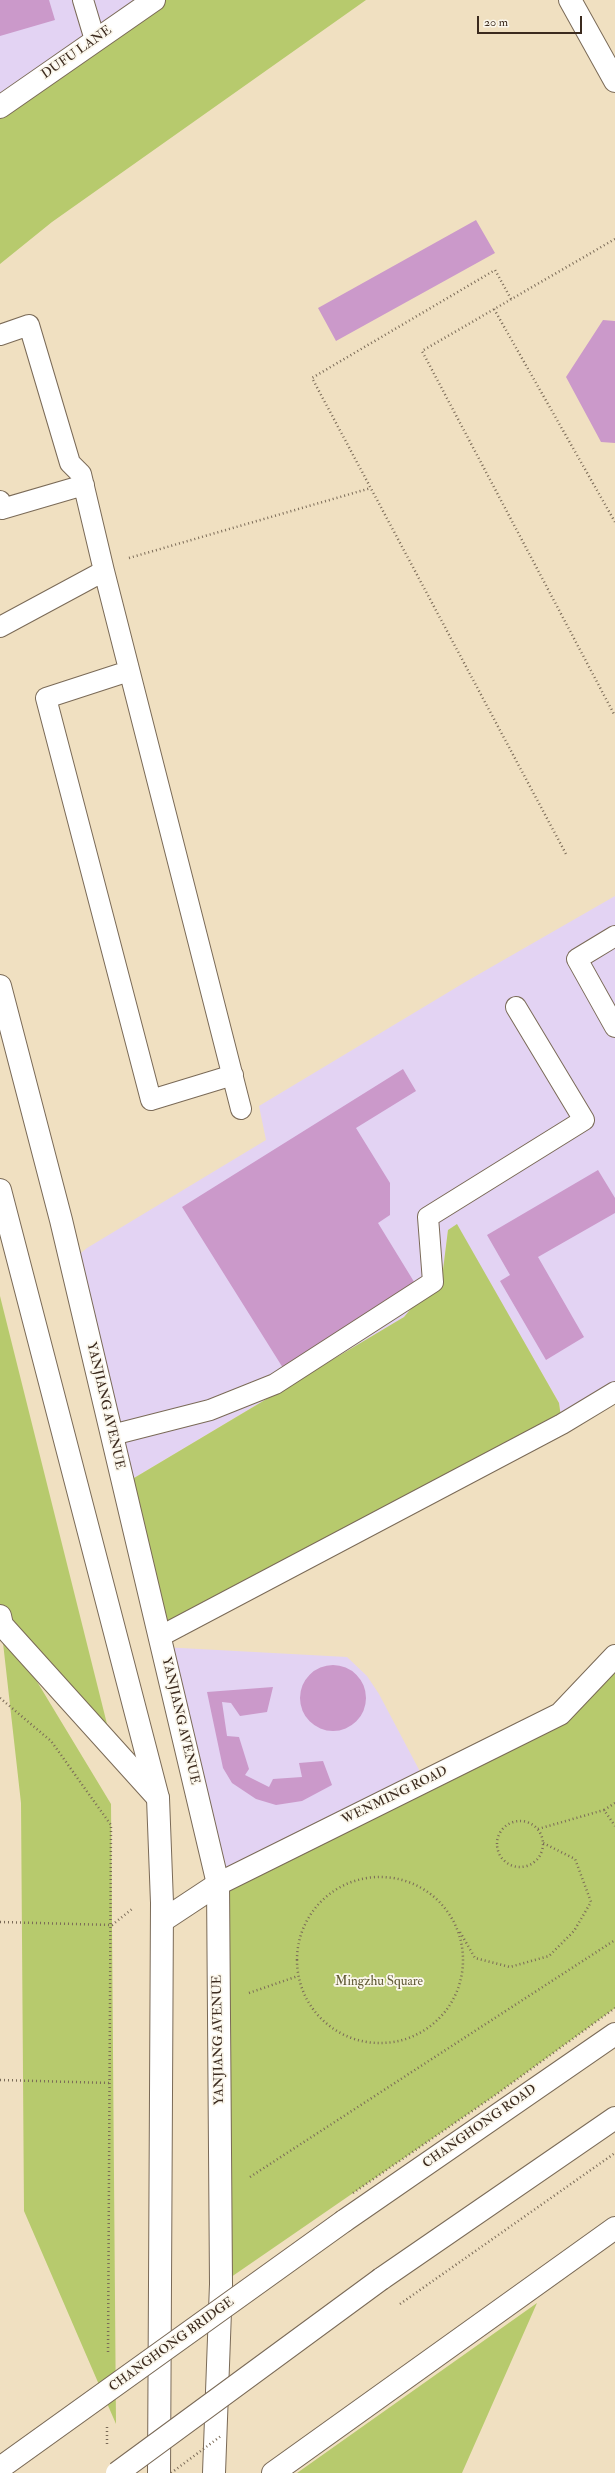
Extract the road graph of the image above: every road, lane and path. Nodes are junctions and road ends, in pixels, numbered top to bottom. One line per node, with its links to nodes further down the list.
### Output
1 (83, 0): 4 (lane)
2 (154, 0): 4 (main road, DUFU LANE)
3 (570, 0): 5 (main road)
4 (95, 40): 6 (main road, DUFU LANE)
5 (615, 81)
6 (0, 107)
7 (615, 238): 8 (path)
8 (511, 299): 9 (path); 12 (path)
9 (494, 309): 14 (path); 18 (path)
10 (0, 335): 11 (lane)
11 (84, 485): 13 (lane); 15 (lane)
12 (371, 488): 15 (path); 19 (path)
13 (0, 501)
14 (615, 522)
15 (104, 571): 16 (lane); 17 (lane)
16 (0, 627)
17 (129, 671): 24 (lane); 24 (lane)
18 (615, 716)
19 (566, 854)
20 (615, 936): 23 (lane)
21 (0, 986): 28 (main road, YANJIANG AVENUE)
22 (516, 1007): 28 (lane)
23 (615, 1027)
24 (233, 1076): 25 (lane)
25 (241, 1108)
26 (0, 1190): 33 (main road)
27 (615, 1392): 30 (lane)
28 (112, 1435): 30 (main road, YANJIANG AVENUE)
29 (0, 1616): 33 (main road)
30 (159, 1637): 39 (main road, YANJIANG AVENUE)
31 (615, 1656): 39 (main road, WENMING ROAD)
32 (0, 1698): 44 (path)
33 (158, 1798): 40 (main road)
34 (615, 1803): 35 (path)
35 (604, 1810): 36 (path); 37 (path)
36 (615, 1826)
37 (537, 1829): 38 (path); 38 (path)
38 (543, 1843): 41 (path)
39 (218, 1884): 42 (main road, WENMING ROAD); 47 (main road, YANJIANG AVENUE)
40 (161, 1885): 42 (main road); 44 (path)
41 (446, 1908): 46 (path); 46 (path)
42 (162, 1921): 63 (main road)
43 (0, 1922): 44 (path)
44 (112, 1925): 50 (path)
45 (615, 1940): 53 (path)
46 (298, 1976): 47 (path)
47 (219, 2003): 53 (main road, YANJIANG AVENUE)
48 (615, 2034): 54 (main road, CHANGHONG ROAD)
49 (0, 2080): 50 (path)
50 (110, 2083): 57 (path)
51 (615, 2118): 62 (main road, bridge)
52 (615, 2153): 56 (path, bridge)
53 (220, 2197): 65 (main road, YANJIANG AVENUE)
54 (344, 2221): 61 (main road, CHANGHONG BRIDGE, bridge)
55 (615, 2228): 66 (main road)
56 (393, 2309)
57 (108, 2362)
58 (107, 2425): 60 (path)
59 (222, 2436): 64 (path, bridge)
60 (106, 2449)
61 (0, 2468)
62 (117, 2473)
63 (159, 2473)
64 (171, 2473)
65 (214, 2473)
66 (273, 2473)

